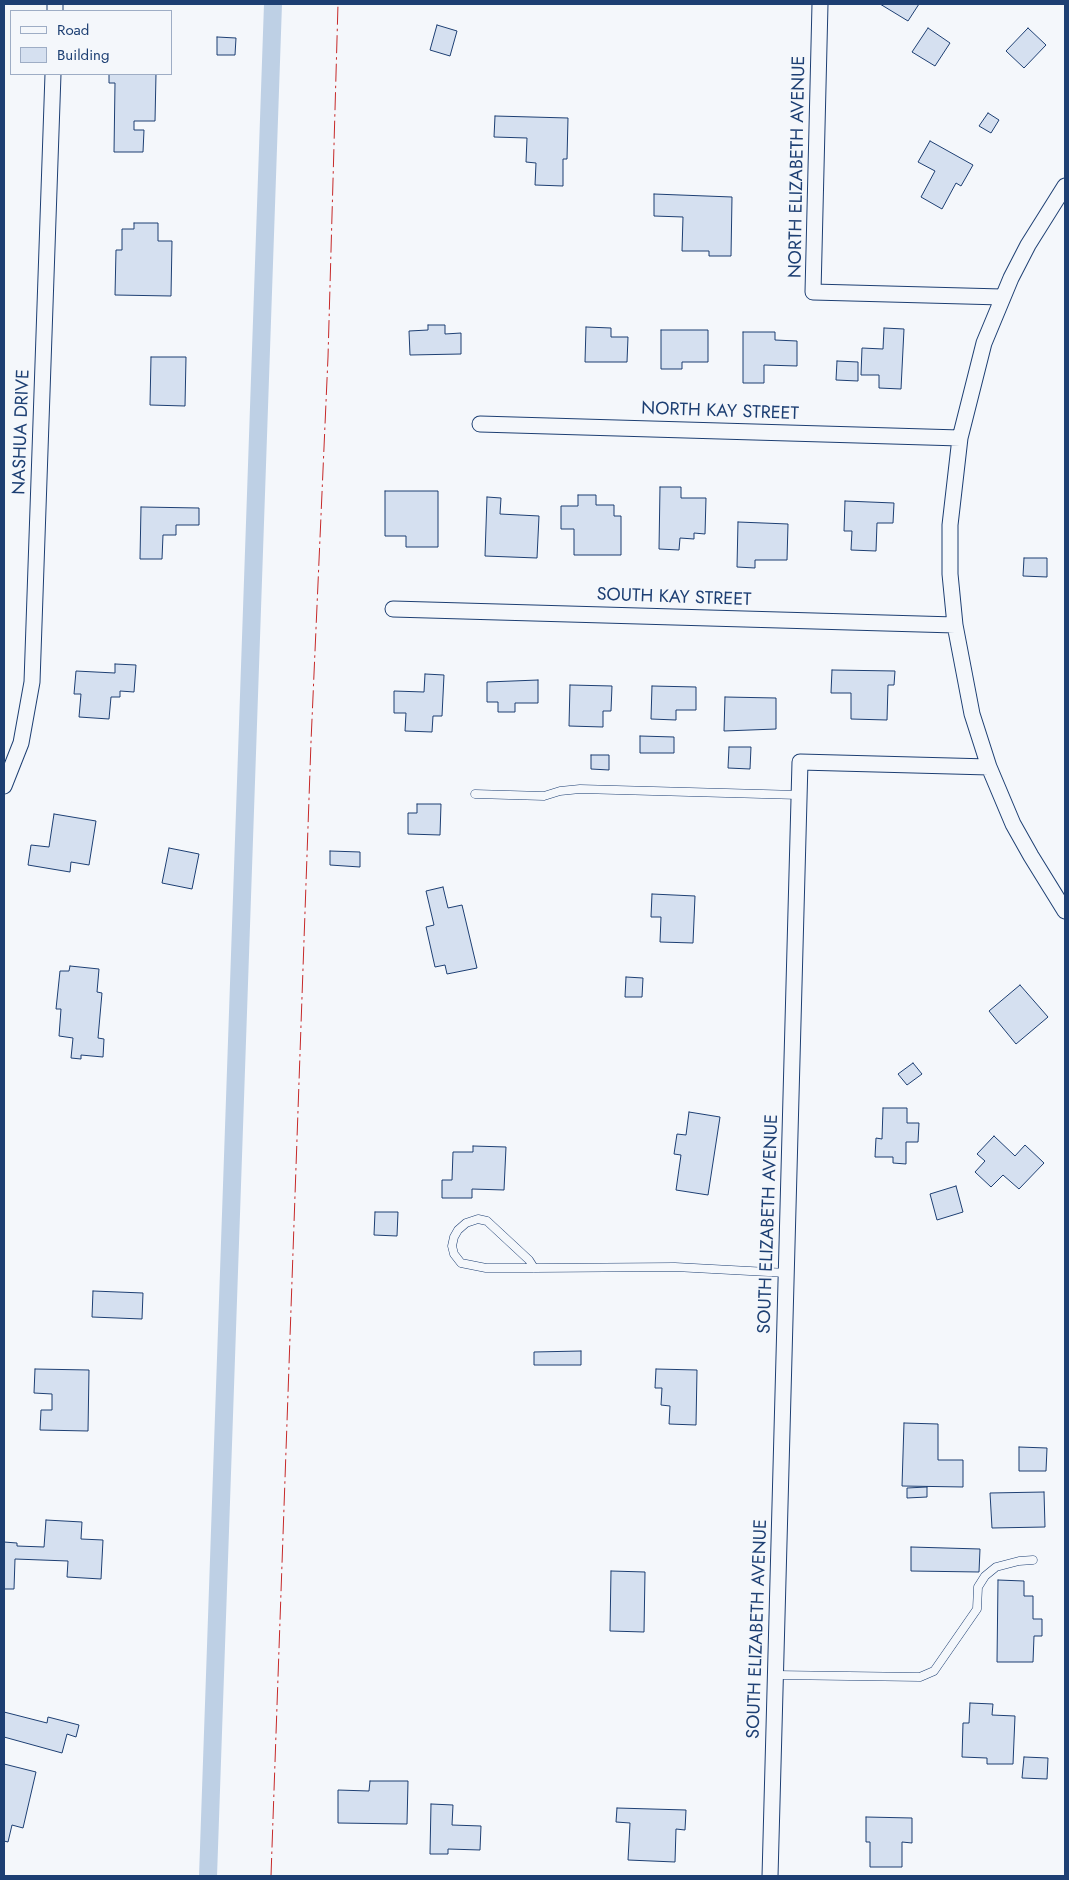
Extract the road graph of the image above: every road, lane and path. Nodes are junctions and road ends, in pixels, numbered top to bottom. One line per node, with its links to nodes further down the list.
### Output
1 (820, 4): 4 (street, NORTH ELIZABETH AVENUE)
2 (52, 75): 10 (street, NASHUA DRIVE)
3 (1065, 186): 4 (street)
4 (1002, 298): 6 (street)
5 (480, 424): 6 (street, NORTH KAY STREET)
6 (960, 438): 8 (street)
7 (392, 609): 8 (street, SOUTH KAY STREET)
8 (955, 624): 9 (street)
9 (989, 767): 12 (street, SOUTH ELIZABETH AVENUE); 13 (street)
10 (4, 786)
11 (475, 794): 12 (lane)
12 (800, 795): 15 (street, SOUTH ELIZABETH AVENUE)
13 (1065, 911)
14 (534, 1268): 14 (lane); 15 (lane)
15 (787, 1273): 17 (street, SOUTH ELIZABETH AVENUE)
16 (1033, 1560): 17 (lane)
17 (776, 1676): 18 (street, SOUTH ELIZABETH AVENUE)
18 (770, 1876)

